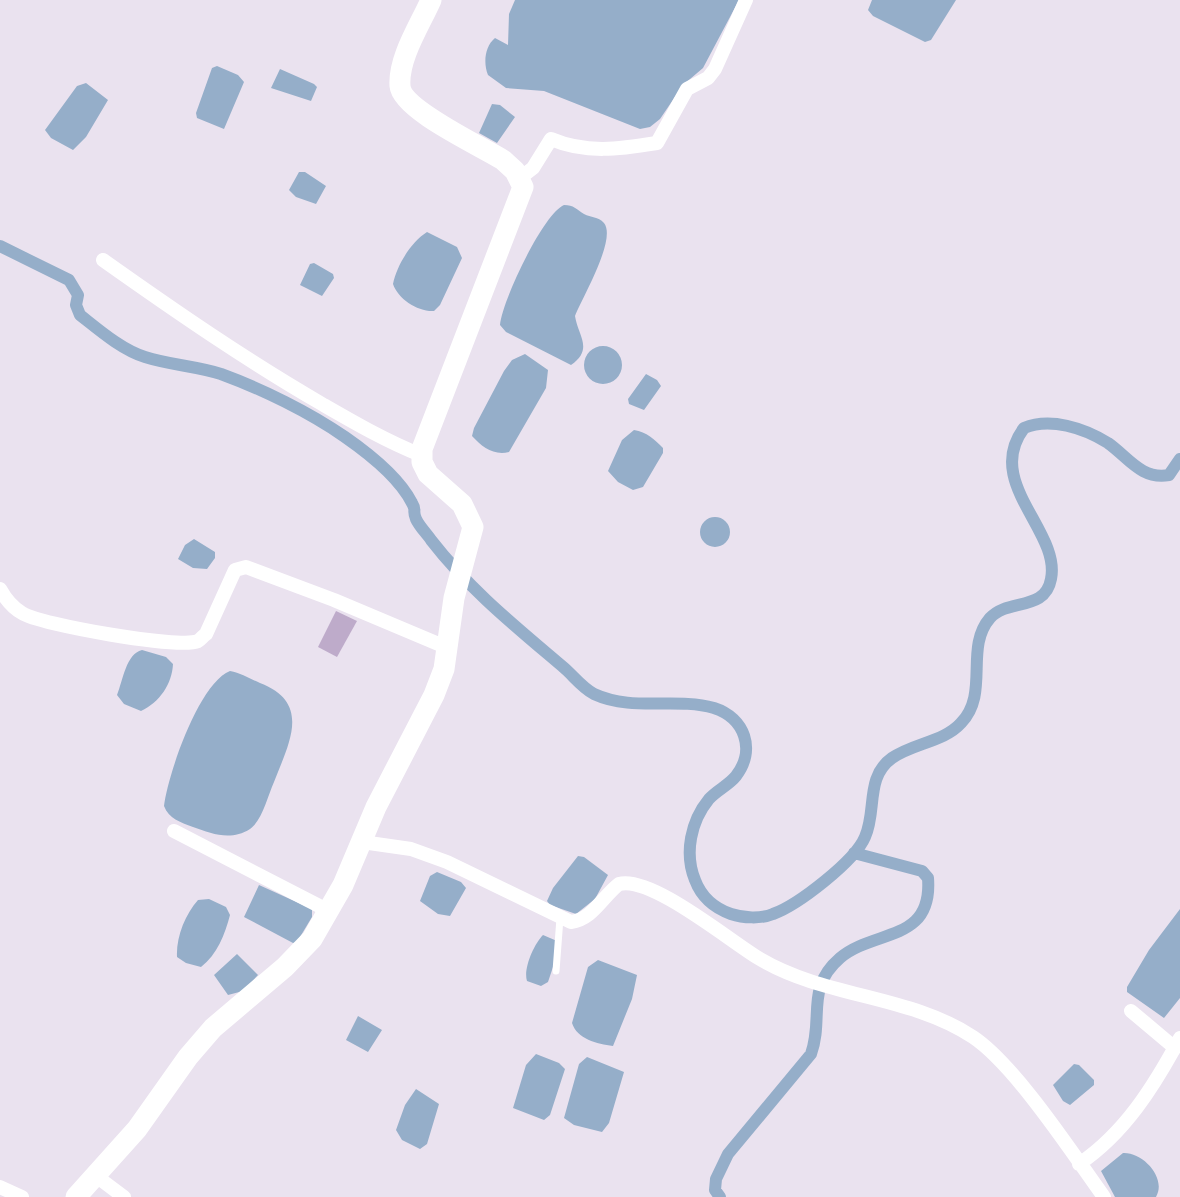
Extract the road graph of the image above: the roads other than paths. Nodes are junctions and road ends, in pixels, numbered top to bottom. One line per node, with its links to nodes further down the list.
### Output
1 (431, 0): 3 (street)
2 (746, 0): 3 (street)
3 (520, 178): 5 (street)
4 (103, 260): 5 (street)
5 (421, 455): 7 (street)
6 (0, 589): 7 (street)
7 (448, 648): 9 (street)
8 (174, 831): 10 (street)
9 (362, 842): 10 (street); 11 (street)
10 (329, 911): 16 (street)
11 (561, 918): 12 (lane); 15 (street)
12 (556, 971)
13 (1131, 1011): 14 (street)
14 (1177, 1043): 15 (street)
15 (1079, 1164): 21 (street)
16 (96, 1175): 19 (street); 20 (street)
17 (0, 1187): 18 (street)
18 (22, 1197)
19 (76, 1197)
20 (124, 1197)
21 (1104, 1197)

